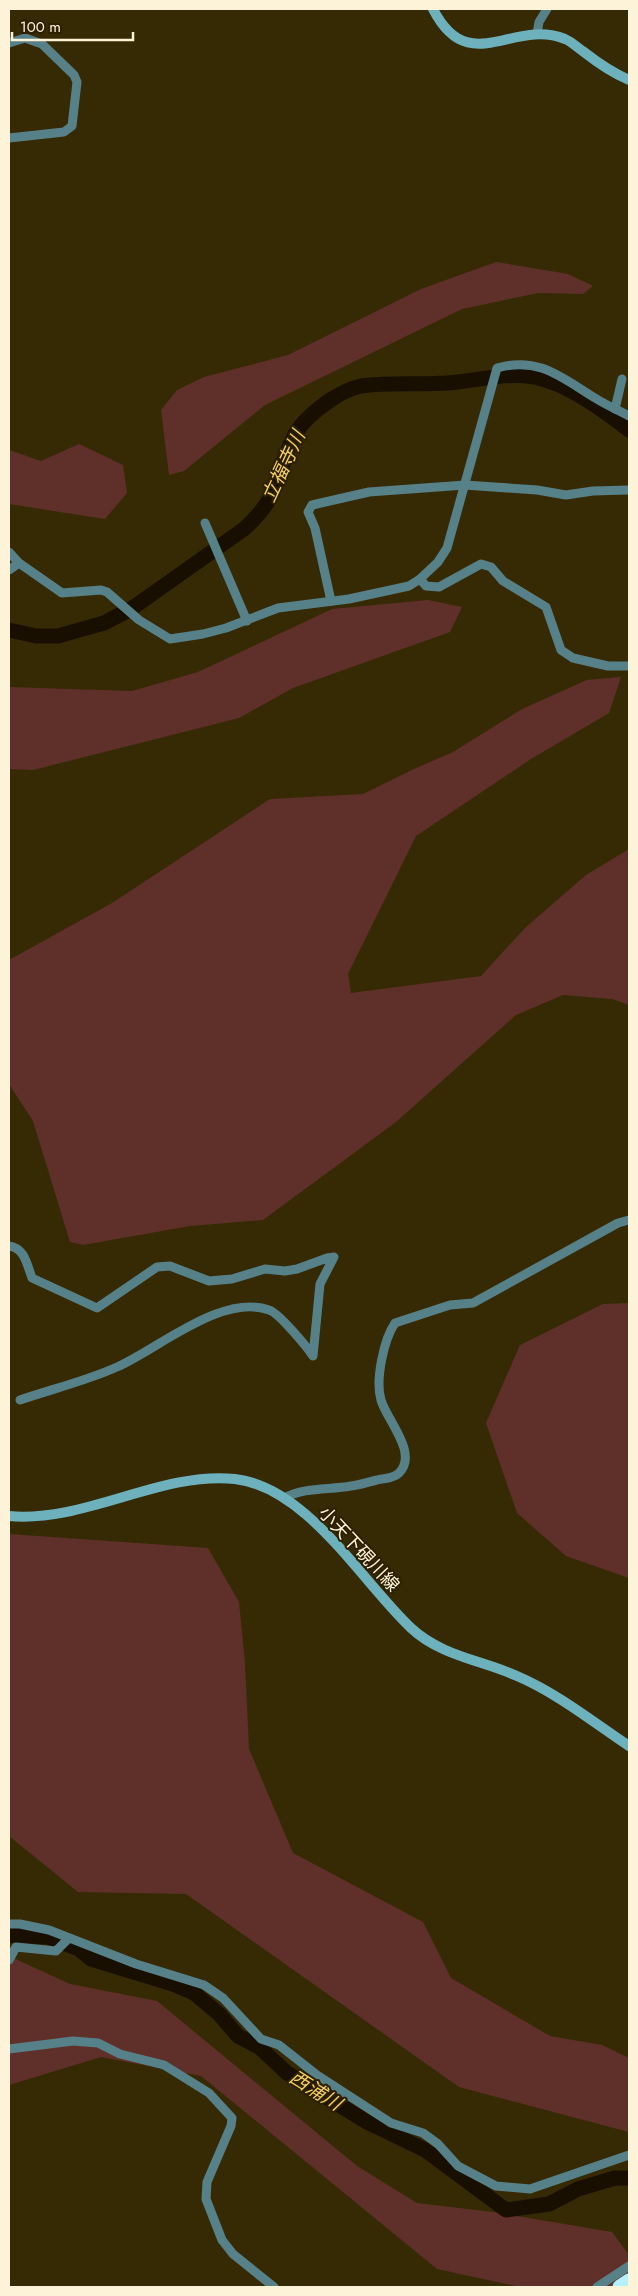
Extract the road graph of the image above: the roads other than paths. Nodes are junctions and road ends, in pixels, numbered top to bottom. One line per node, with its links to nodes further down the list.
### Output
1 (433, 9): 3 (main road)
2 (547, 9): 3 (street)
3 (536, 34): 5 (main road)
4 (9, 43): 6 (street)
5 (629, 80)
6 (9, 138)
7 (622, 379): 8 (street)
8 (615, 409): 9 (street); 10 (street)
9 (629, 416)
10 (465, 485): 11 (street); 16 (street); 17 (street)
11 (629, 490)
12 (205, 523): 18 (street)
13 (9, 552): 14 (street)
14 (19, 563): 15 (street); 18 (street)
15 (9, 570)
16 (420, 579): 17 (street); 19 (street)
17 (331, 601): 18 (street)
18 (247, 621)
19 (629, 666)
20 (629, 1220): 23 (street)
21 (9, 1246): 22 (street)
22 (20, 1400)
23 (284, 1498): 24 (main road, 小天下硯川線); 25 (main road, 小天下硯川線)
24 (9, 1516)
25 (629, 1746)
26 (9, 1924): 27 (street)
27 (69, 1938): 28 (street); 31 (street)
28 (13, 1947): 29 (street)
29 (9, 1960)
30 (9, 2049): 34 (street)
31 (629, 2155)
32 (629, 2266): 33 (street)
33 (622, 2283): 35 (street)
34 (274, 2287)
35 (597, 2287)

